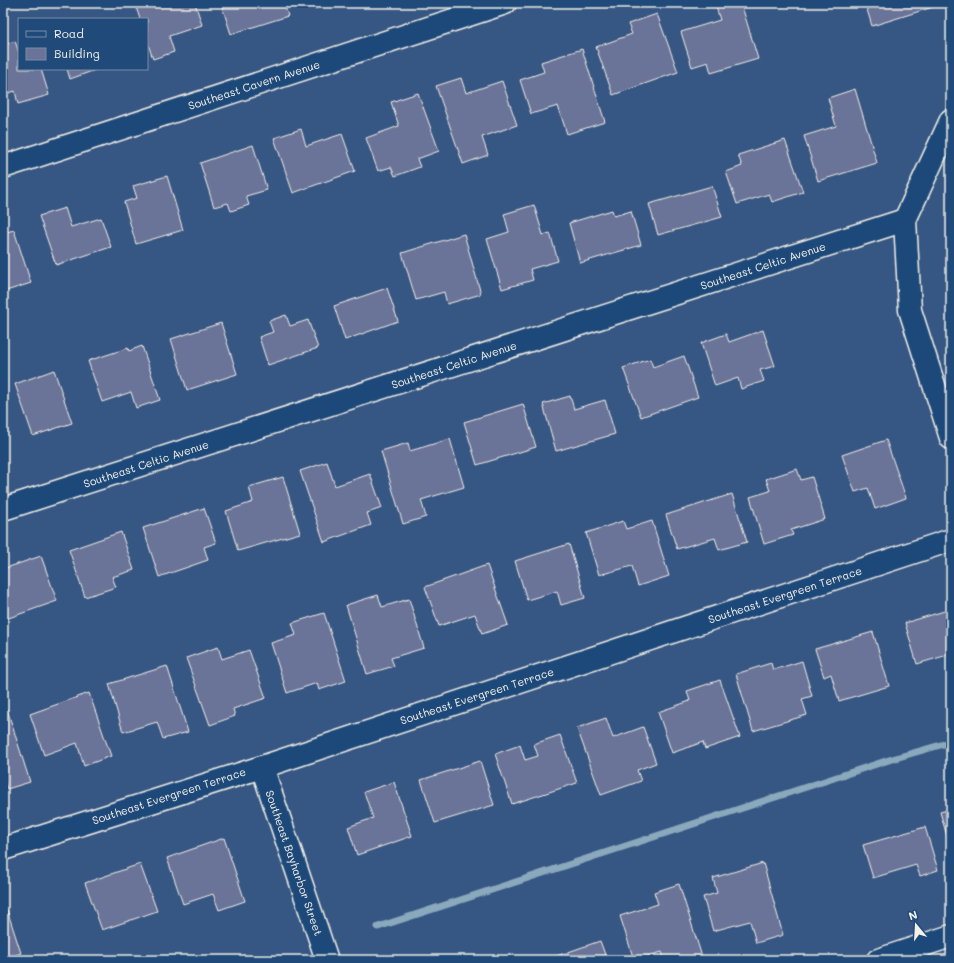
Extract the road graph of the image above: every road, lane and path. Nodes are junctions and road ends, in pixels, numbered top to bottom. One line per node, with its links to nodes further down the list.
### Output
1 (505, 3): 3 (street, Southeast Cavern Avenue)
2 (951, 120): 4 (street)
3 (3, 167)
4 (905, 220): 5 (street); 6 (street, Southeast Celtic Avenue)
5 (951, 438)
6 (3, 509)
7 (951, 540): 8 (street, Southeast Evergreen Terrace)
8 (262, 767): 9 (street, Southeast Evergreen Terrace); 11 (street, Southeast Bayharbor Street)
9 (3, 849)
10 (951, 936): 12 (street)
11 (327, 960)
12 (878, 960)

